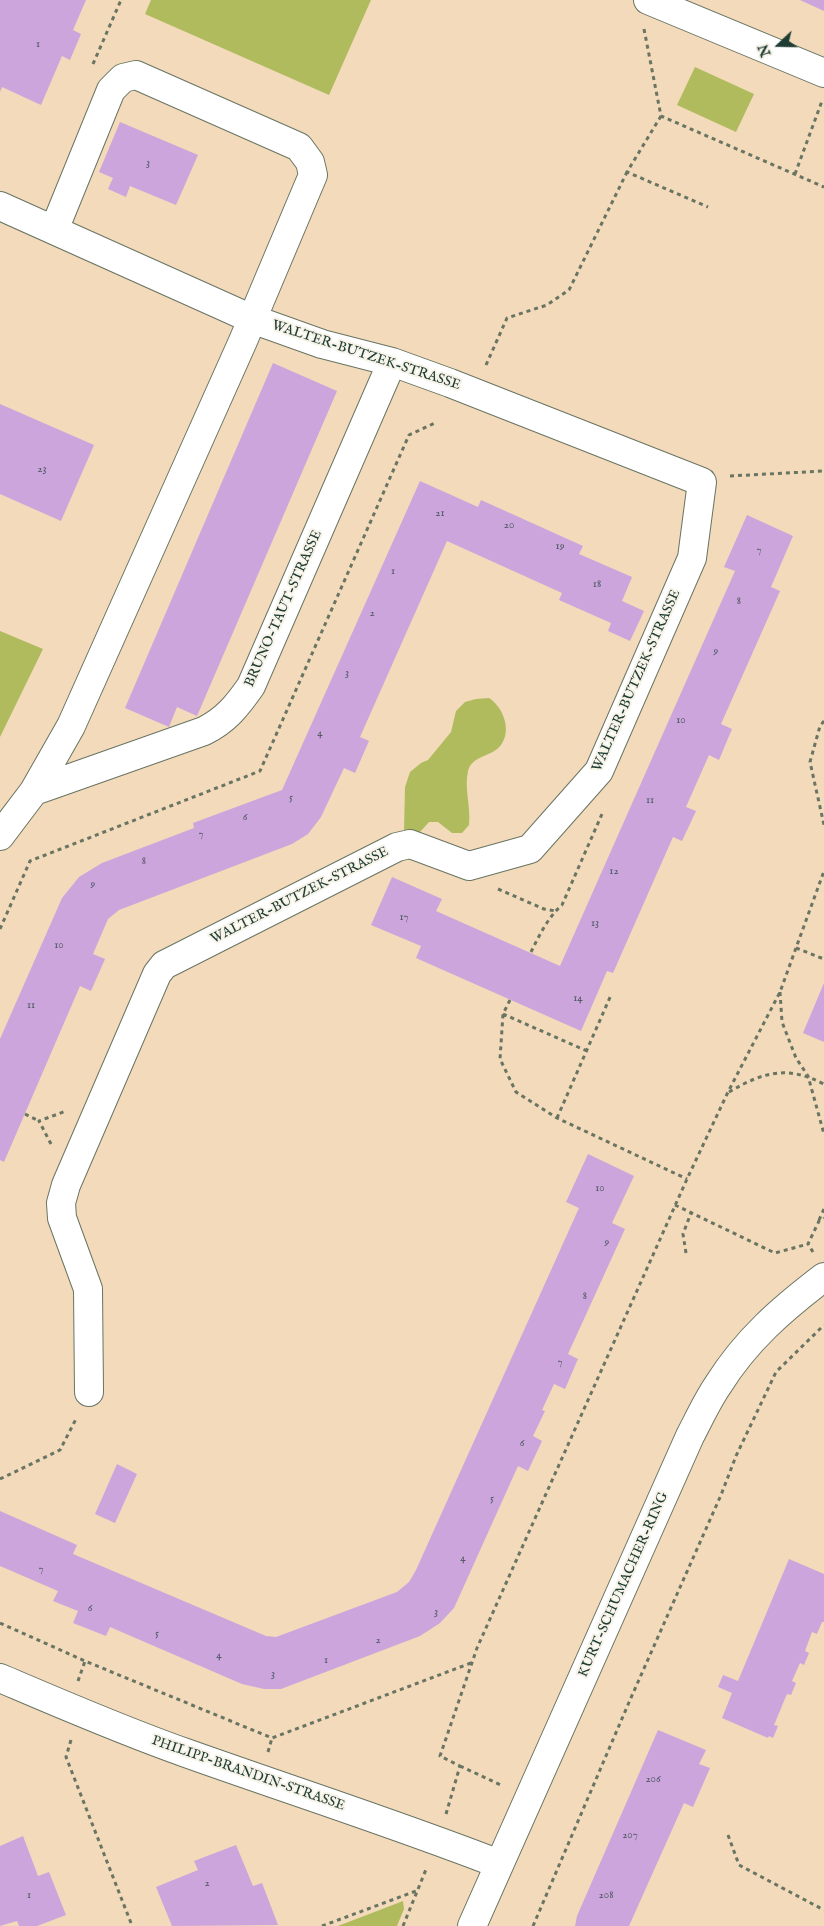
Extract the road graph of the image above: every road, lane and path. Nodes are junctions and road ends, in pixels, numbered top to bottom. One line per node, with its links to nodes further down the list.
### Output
1 (645, 10): 2 (street); 3 (path)
2 (823, 85): 5 (path)
3 (661, 116): 4 (path); 5 (path)
4 (627, 172): 8 (path); 12 (path)
5 (795, 174): 6 (path)
6 (824, 187)
7 (0, 206): 9 (street, WALTER-BUTZEK-STRASSE)
8 (708, 207)
9 (54, 230): 10 (street, WALTER-BUTZEK-STRASSE); 10 (street)
10 (252, 318): 11 (street, WALTER-BUTZEK-STRASSE); 16 (street)
11 (392, 362): 14 (street, WALTER-BUTZEK-STRASSE); 16 (street, BRUNO-TAUT-STRASSE)
12 (480, 363)
13 (824, 471): 14 (path)
14 (702, 482): 48 (street, WALTER-BUTZEK-STRASSE)
15 (824, 721): 17 (path)
16 (34, 791): 18 (street)
17 (824, 826)
18 (0, 836)
19 (824, 871): 23 (path)
20 (491, 886): 21 (path)
21 (556, 911)
22 (539, 936): 24 (path)
23 (796, 948): 25 (path); 26 (path)
24 (531, 952)
25 (824, 958)
26 (780, 992): 31 (path); 33 (path)
27 (611, 995): 30 (path)
28 (510, 1000): 29 (path)
29 (504, 1014): 30 (path); 35 (path)
30 (587, 1051): 35 (path)
31 (808, 1076): 32 (path); 33 (path); 37 (path)
32 (824, 1084)
33 (728, 1092): 38 (path)
34 (25, 1114): 36 (path)
35 (557, 1118): 38 (path)
36 (39, 1121)
37 (824, 1134)
38 (687, 1179): 39 (path)
39 (676, 1205): 41 (path); 51 (path)
40 (824, 1209): 43 (path)
41 (691, 1213): 44 (path); 45 (path)
42 (824, 1218): 43 (path)
43 (819, 1221): 44 (path)
44 (808, 1244): 46 (path)
45 (686, 1253)
46 (820, 1267): 55 (street, KURT-SCHUMACHER-RING)
47 (824, 1325): 65 (path)
48 (89, 1392): 49 (path)
49 (0, 1479)
50 (0, 1623): 51 (path)
51 (471, 1663): 54 (path)
52 (0, 1678): 53 (street, PHILIPP-BRANDIN-STRASSE)
53 (80, 1712): 57 (street, PHILIPP-BRANDIN-STRASSE); 61 (path)
54 (460, 1766): 55 (path); 57 (path)
55 (529, 1798): 58 (street, KURT-SCHUMACHER-RING)
56 (728, 1835): 60 (path)
57 (438, 1840): 58 (street, PHILIPP-BRANDIN-STRASSE); 59 (path)
58 (499, 1864): 64 (street, KURT-SCHUMACHER-RING)
59 (416, 1891): 62 (path); 63 (path)
60 (824, 1910)
61 (131, 1923)
62 (322, 1926)
63 (403, 1926)
64 (472, 1926)
65 (533, 1926)

